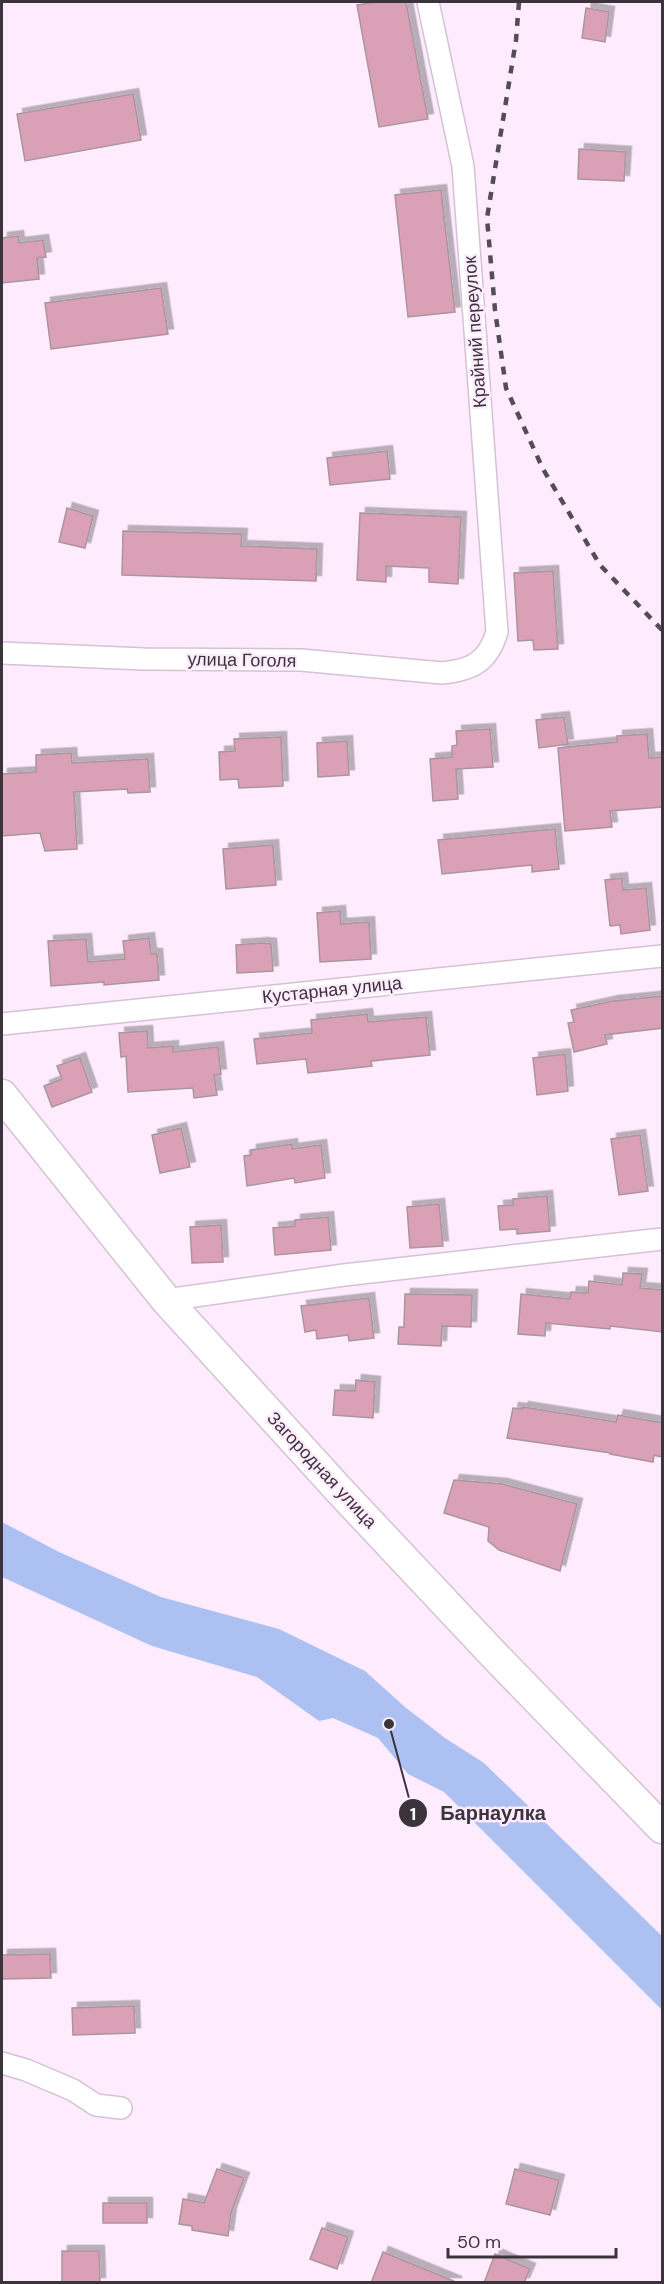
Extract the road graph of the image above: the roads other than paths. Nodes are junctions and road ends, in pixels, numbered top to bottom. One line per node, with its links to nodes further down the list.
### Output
1 (428, 2): 3 (street, Крайний переулок)
2 (2, 653): 3 (street, улица Гоголя)
3 (480, 661)
4 (663, 956): 5 (street, Кустарная улица)
5 (2, 1024)
6 (2, 1095): 8 (main road, Загородная улица)
7 (663, 1239): 8 (street)
8 (166, 1300): 9 (main road, Загородная улица)
9 (663, 1828)
10 (2, 2063): 11 (street)
11 (121, 2108)

